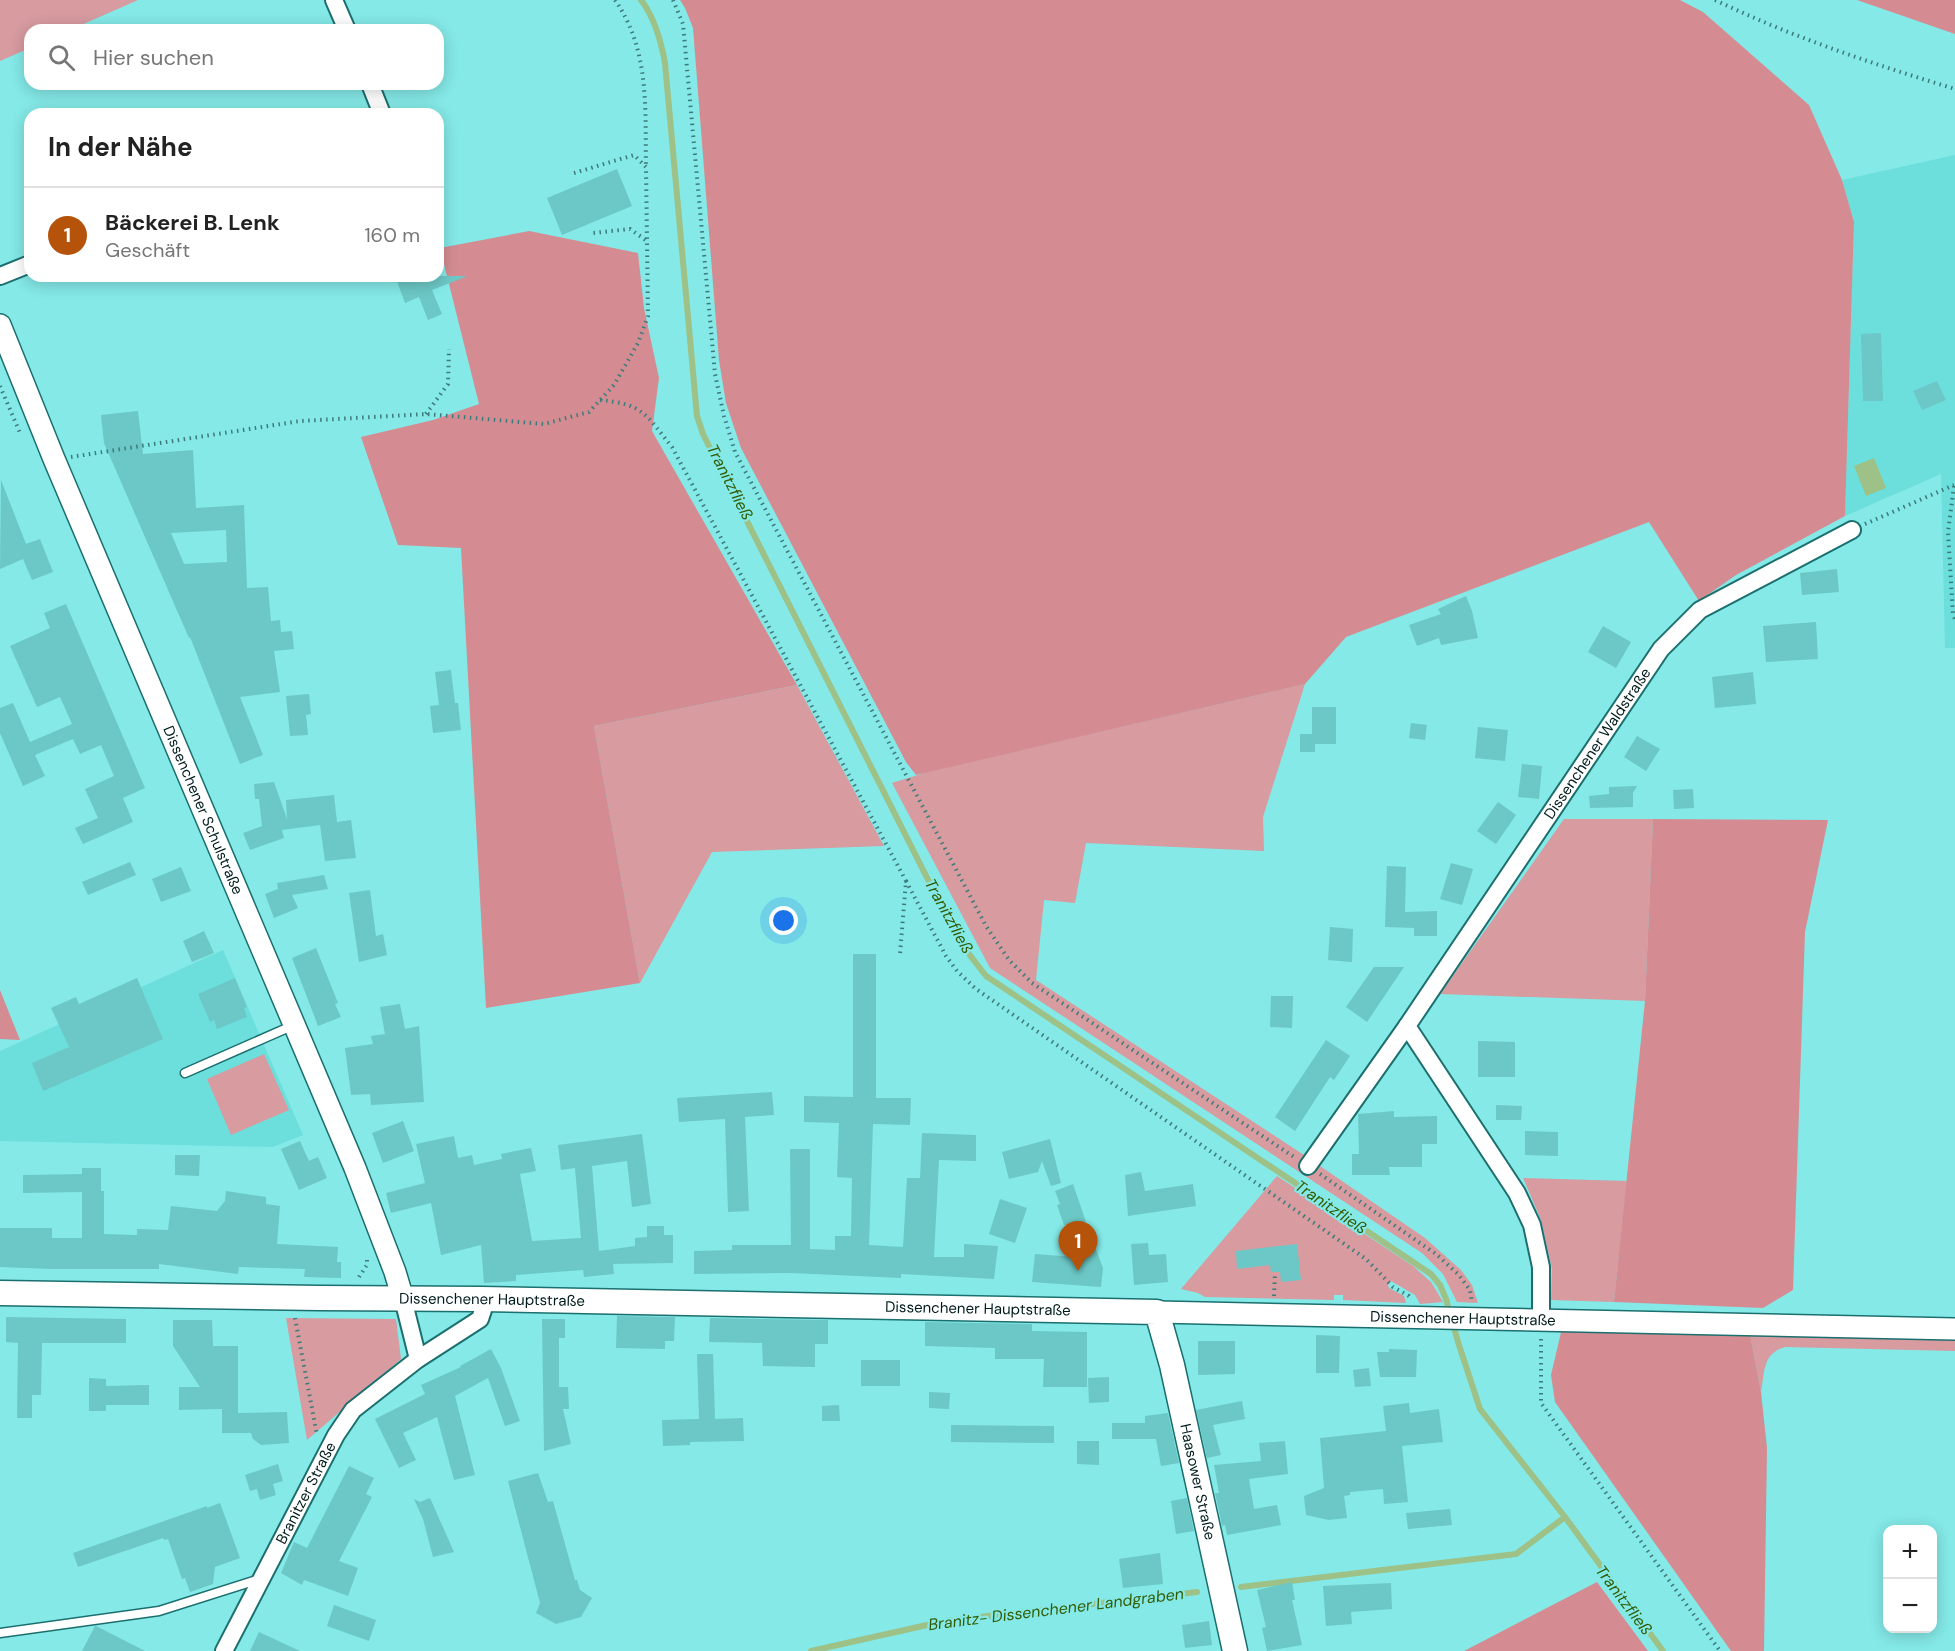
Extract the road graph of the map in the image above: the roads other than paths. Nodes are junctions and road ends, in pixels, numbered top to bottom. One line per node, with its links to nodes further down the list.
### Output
1 (334, 0): 2 (street)
2 (344, 24)
3 (372, 90): 4 (street)
4 (380, 108)
5 (24, 266): 6 (street)
6 (0, 276)
7 (0, 325): 9 (street, Dissenchener Schulstraße)
8 (1852, 530): 10 (street, Dissenchener Waldstraße)
9 (294, 1025): 11 (lane); 14 (street, Dissenchener Schulstraße)
10 (1407, 1026): 12 (street, Dissenchener Waldstraße); 17 (street)
11 (185, 1073)
12 (1308, 1166)
13 (0, 1293): 14 (main road, Dissenchener Hauptstraße)
14 (403, 1299): 15 (main road, Dissenchener Hauptstraße); 19 (street)
15 (481, 1299): 16 (main road, Dissenchener Hauptstraße); 19 (street, Branitzer Straße)
16 (1157, 1312): 17 (street, Dissenchener Hauptstraße); 23 (main road, Haasower Straße)
17 (1541, 1320): 18 (street, Dissenchener Hauptstraße)
18 (1955, 1329)
19 (418, 1359): 20 (street, Branitzer Straße)
20 (262, 1579): 21 (lane); 22 (street, Branitzer Straße)
21 (0, 1633)
22 (224, 1651)
23 (1235, 1651)

